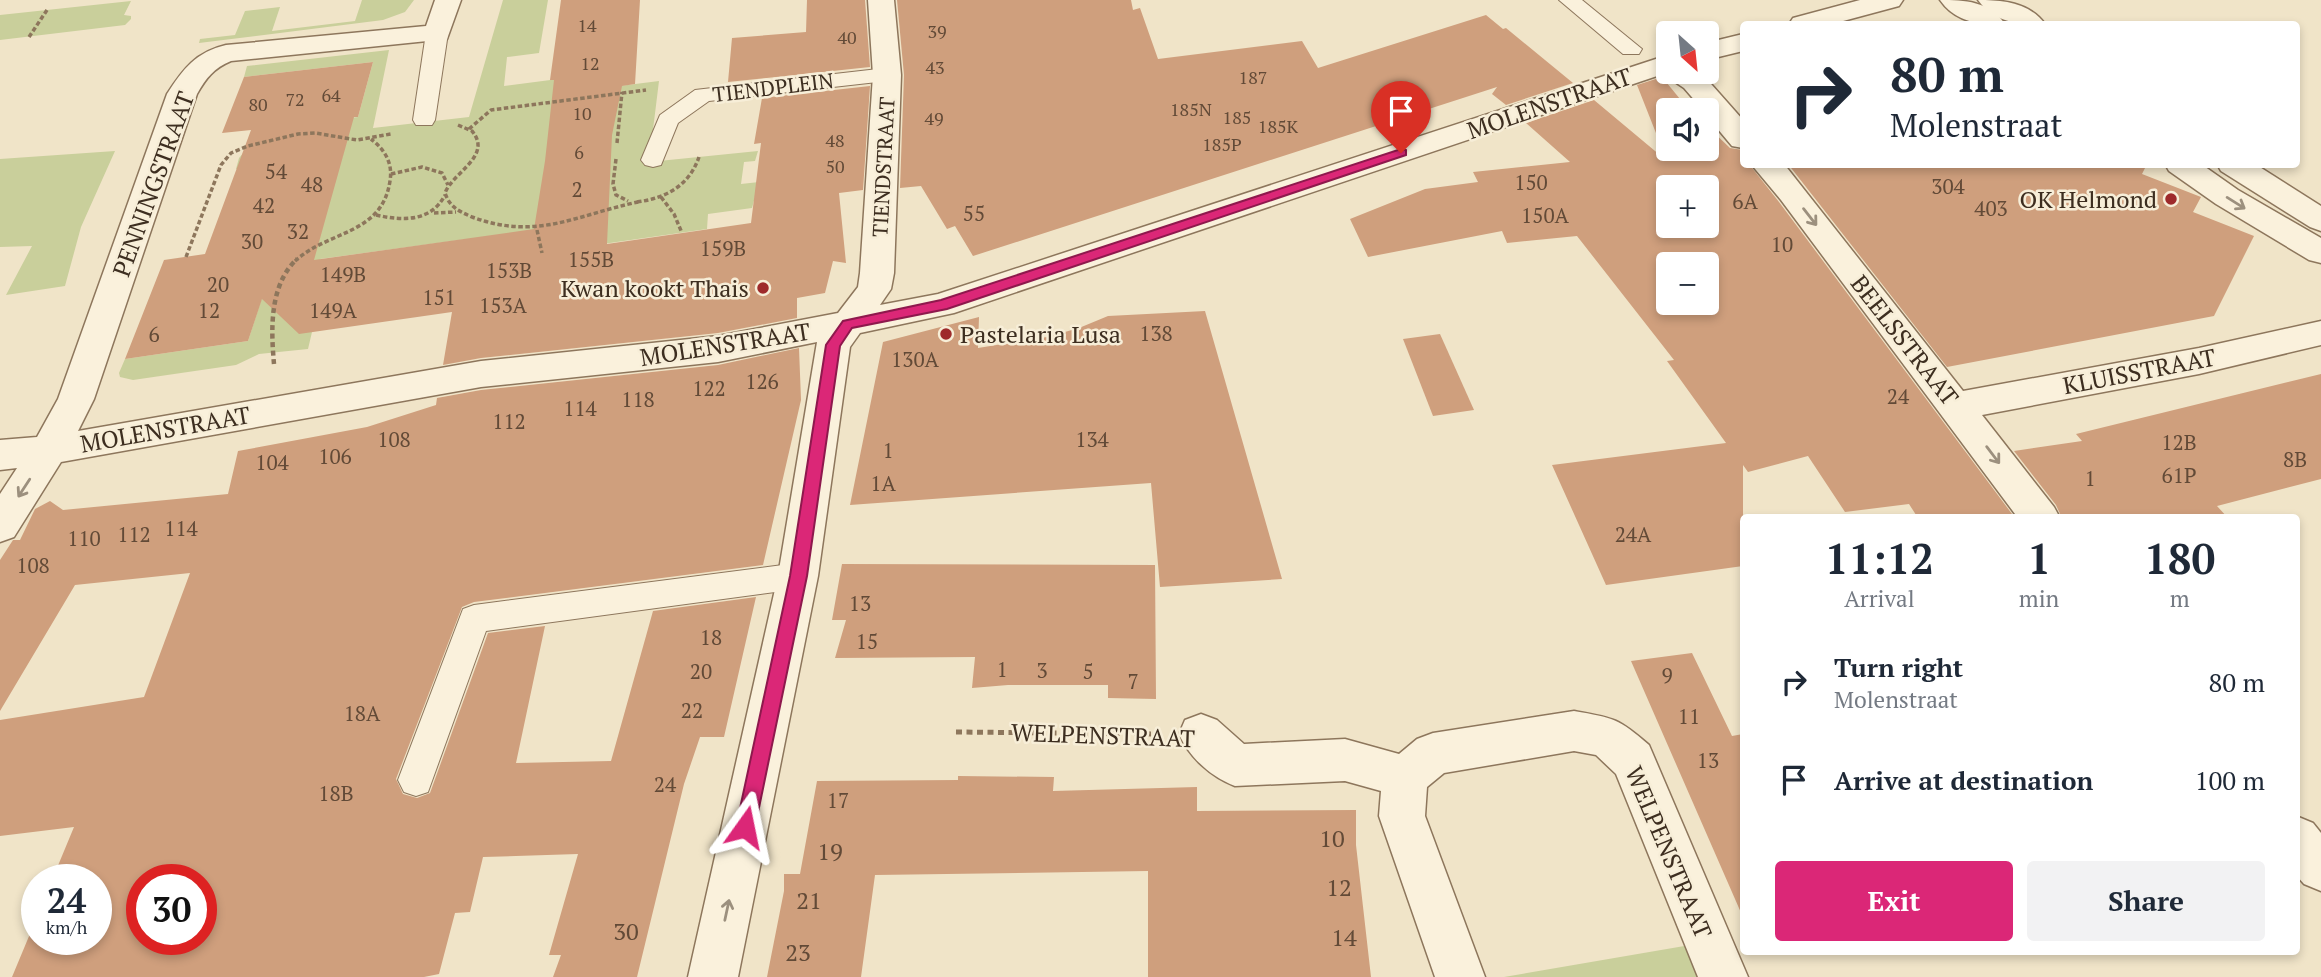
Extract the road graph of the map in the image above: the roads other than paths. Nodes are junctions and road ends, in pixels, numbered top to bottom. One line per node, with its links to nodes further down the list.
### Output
1 (448, 0): 10 (street)
2 (881, 0): 15 (street, TIENDSTRAAT)
3 (1569, 0): 13 (lane)
4 (1890, 0): 7 (street)
5 (1953, 0): 8 (street)
6 (1992, 0): 9 (street)
7 (1814, 21)
8 (1986, 21)
9 (2026, 21)
10 (437, 33): 17 (lane); 28 (street, PENNINGSTRAAT)
11 (1740, 43): 12 (street)
12 (1719, 48)
13 (1631, 49)
14 (1656, 70): 25 (street, MOLENSTRAAT)
15 (887, 75): 19 (lane, TIENDPLEIN); 25 (street, TIENDSTRAAT)
16 (1696, 84): 18 (street)
17 (424, 120)
18 (1740, 136)
19 (653, 160)
20 (1770, 168): 27 (street, BEELSSTRAAT, one-way to 27)
21 (2186, 168): 24 (street, one-way to 24)
22 (2238, 168): 23 (street)
23 (2321, 220)
24 (2321, 252)
25 (848, 324): 28 (street, MOLENSTRAAT); 32 (street, TIENDSTRAAT)
26 (2321, 333): 27 (street, KLUISSTRAAT)
27 (1956, 407): 30 (street, BEELSSTRAAT, one-way to 30)
28 (49, 450): 29 (street, MOLENSTRAAT); 31 (street, PENNINGSTRAAT, one-way to 31)
29 (0, 455)
30 (2037, 514)
31 (0, 526)
32 (799, 576): 35 (lane); 38 (street, TIENDSTRAAT, one-way to 32)
33 (1200, 734): 34 (street, WELPENSTRAAT)
34 (1405, 778): 39 (street); 40 (street, WELPENSTRAAT)
35 (416, 780)
36 (2300, 844): 37 (street)
37 (2321, 868)
38 (713, 977)
39 (1460, 977)
40 (1723, 977)

